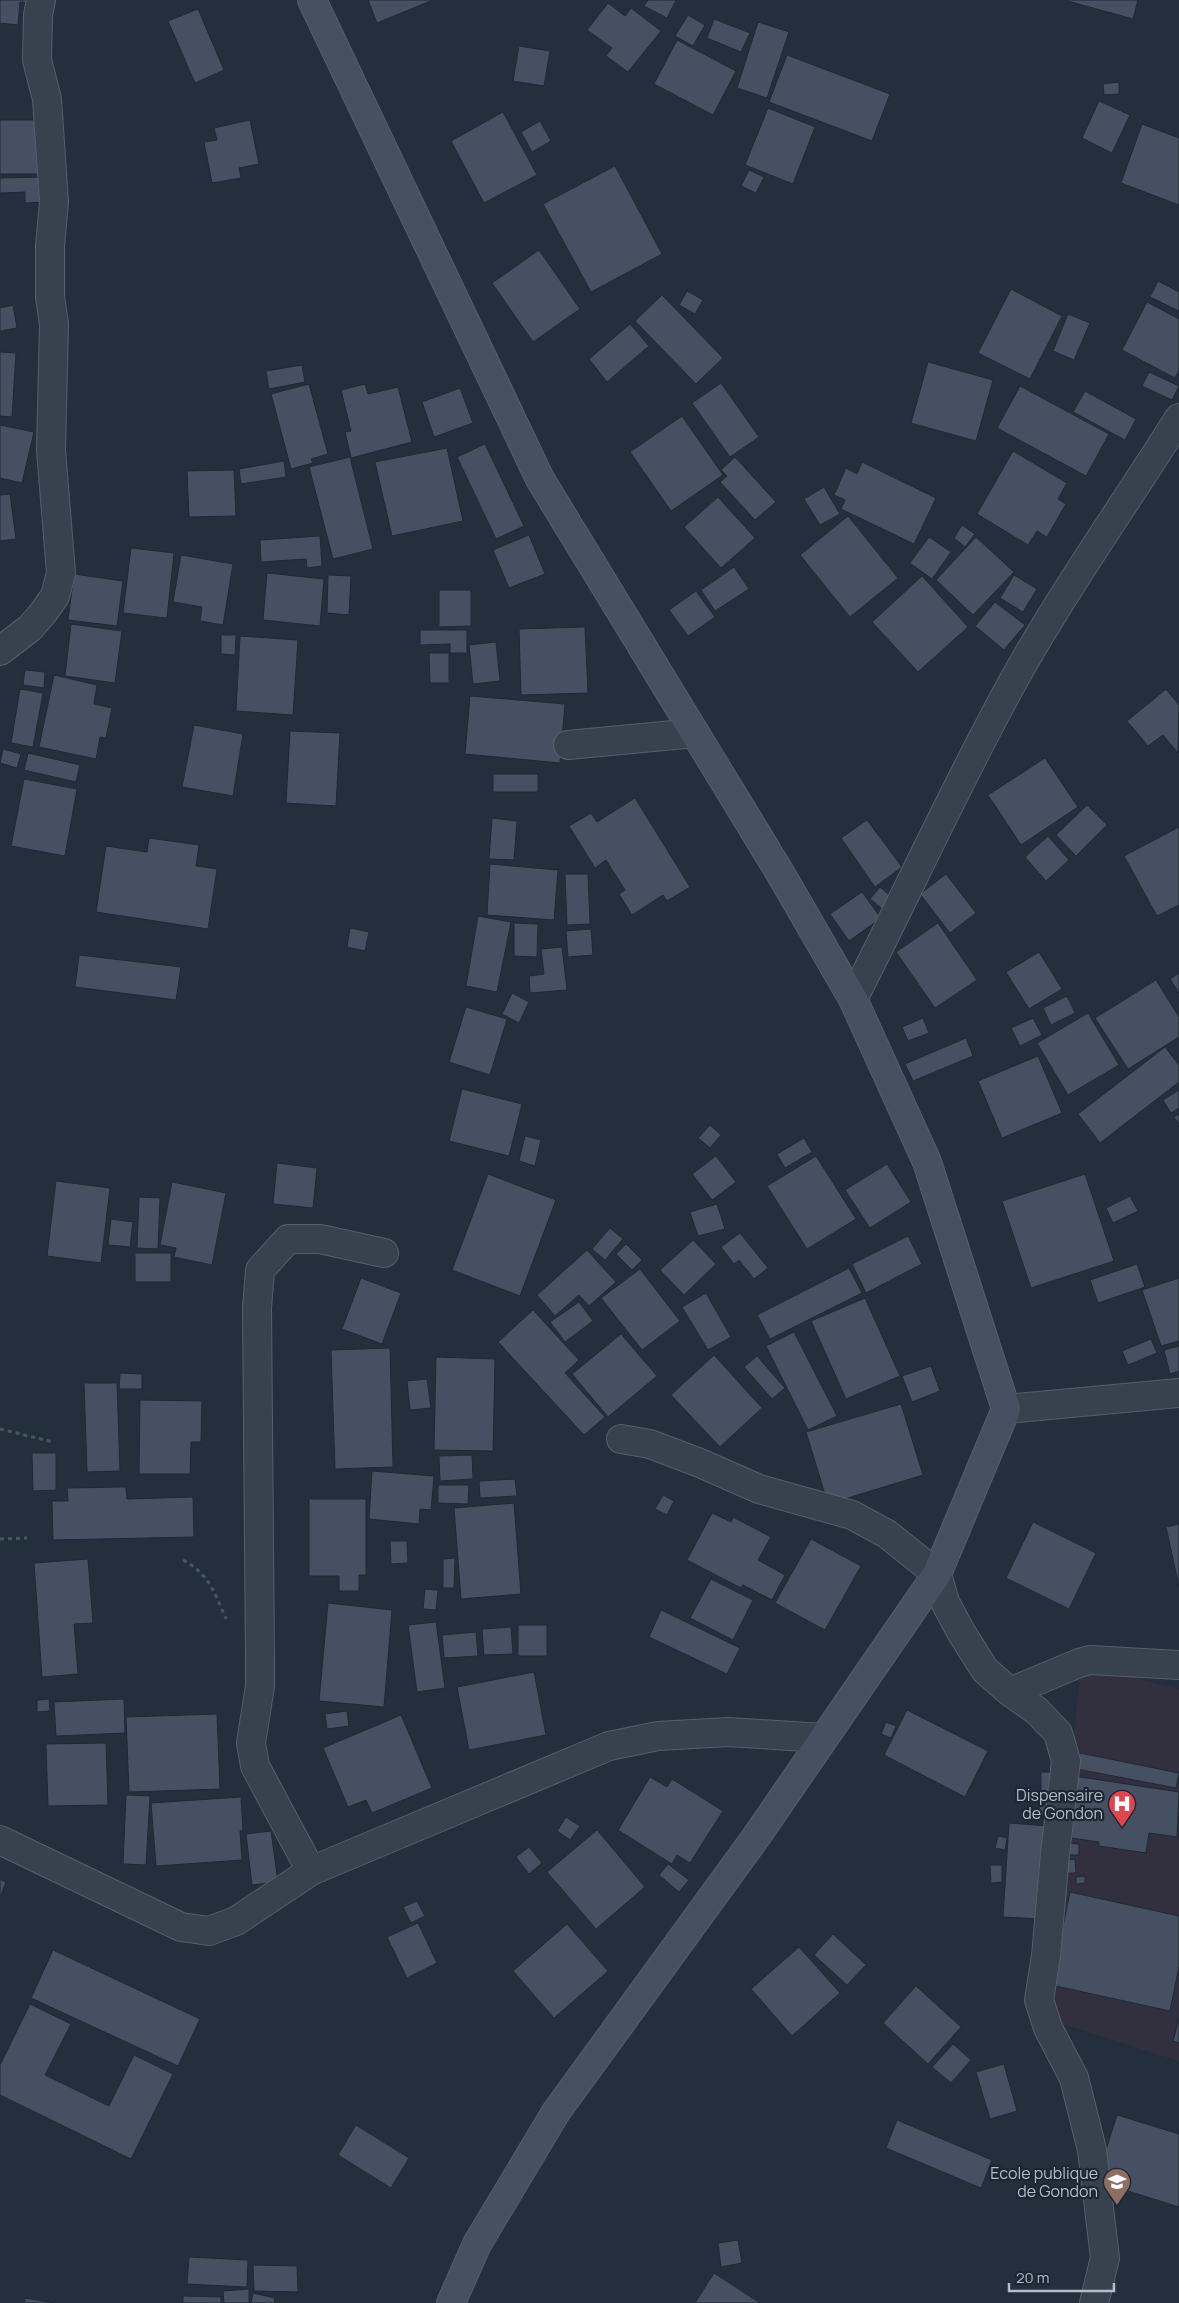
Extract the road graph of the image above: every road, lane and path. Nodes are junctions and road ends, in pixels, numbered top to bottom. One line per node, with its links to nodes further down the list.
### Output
1 (41, 0): 4 (street)
2 (312, 0): 5 (street)
3 (1179, 418): 7 (street)
4 (0, 651)
5 (695, 733): 6 (street); 7 (street)
6 (568, 745)
7 (853, 999): 10 (street)
8 (384, 1253): 21 (street)
9 (1179, 1393): 10 (street)
10 (1006, 1409): 16 (street)
11 (0, 1429): 13 (path)
12 (621, 1440): 16 (street)
13 (53, 1442)
14 (27, 1538): 15 (path)
15 (0, 1539)
16 (937, 1574): 18 (street); 19 (street)
17 (1179, 1665): 18 (street)
18 (1010, 1692): 23 (street)
19 (823, 1738): 21 (street); 22 (street)
20 (0, 1840): 21 (street)
21 (311, 1871)
22 (450, 2303)
23 (1094, 2303)

